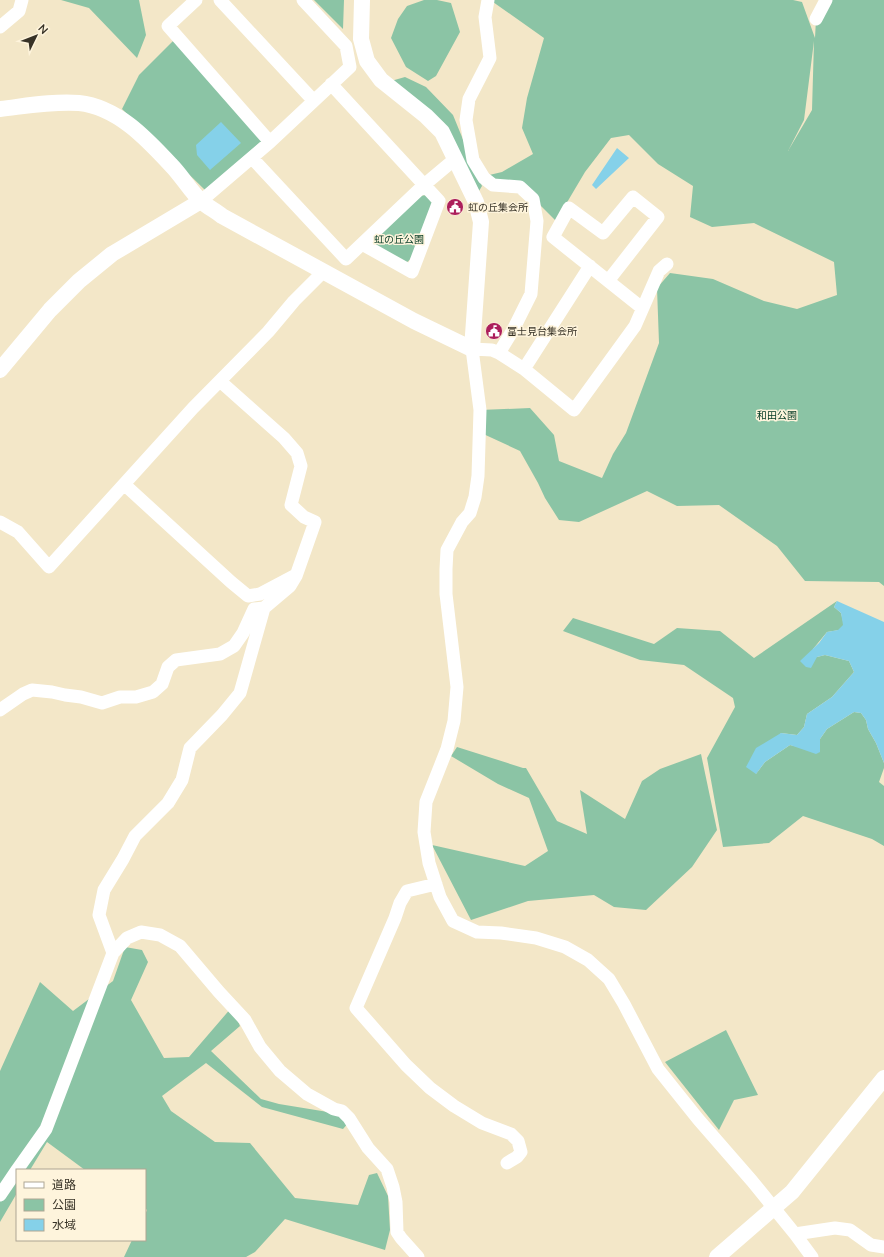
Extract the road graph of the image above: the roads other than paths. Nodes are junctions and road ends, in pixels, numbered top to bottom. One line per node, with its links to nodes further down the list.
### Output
1 (22, 0): 9 (street)
2 (196, 0): 13 (street)
3 (220, 0): 11 (street)
4 (303, 0): 10 (street)
5 (362, 0): 15 (street)
6 (488, 0): 26 (street)
7 (826, 0): 8 (street)
8 (816, 19)
9 (0, 27)
10 (331, 84): 11 (street); 16 (street)
11 (314, 100): 13 (street)
12 (0, 109): 17 (street)
13 (270, 142): 14 (street)
14 (252, 158): 17 (street); 18 (street)
15 (455, 159): 16 (street); 25 (street)
16 (424, 185): 18 (street); 18 (street)
17 (202, 201): 21 (street); 24 (street)
18 (362, 244)
19 (667, 264): 23 (street)
20 (590, 266): 22 (street); 22 (street); 29 (street)
21 (323, 272): 25 (street); 30 (street)
22 (608, 281): 23 (street)
23 (642, 308): 29 (street)
24 (22, 344): 27 (street); 28 (street)
25 (472, 349): 26 (street); 36 (street)
26 (499, 352): 29 (street)
27 (0, 355)
28 (0, 370)
29 (524, 370)
30 (221, 382): 31 (street); 33 (street)
31 (125, 485): 32 (street); 33 (street)
32 (0, 522)
33 (296, 576): 34 (street)
34 (264, 608): 35 (street); 37 (street)
35 (0, 710)
36 (436, 884): 39 (street); 43 (street)
37 (113, 953): 40 (street); 46 (street)
38 (884, 1078): 43 (street)
39 (507, 1163)
40 (18, 1169)
41 (16, 1171): 42 (street)
42 (0, 1195)
43 (774, 1208): 44 (street); 47 (street)
44 (795, 1234): 45 (street); 48 (street)
45 (884, 1247)
46 (418, 1257)
47 (716, 1257)
48 (812, 1257)

